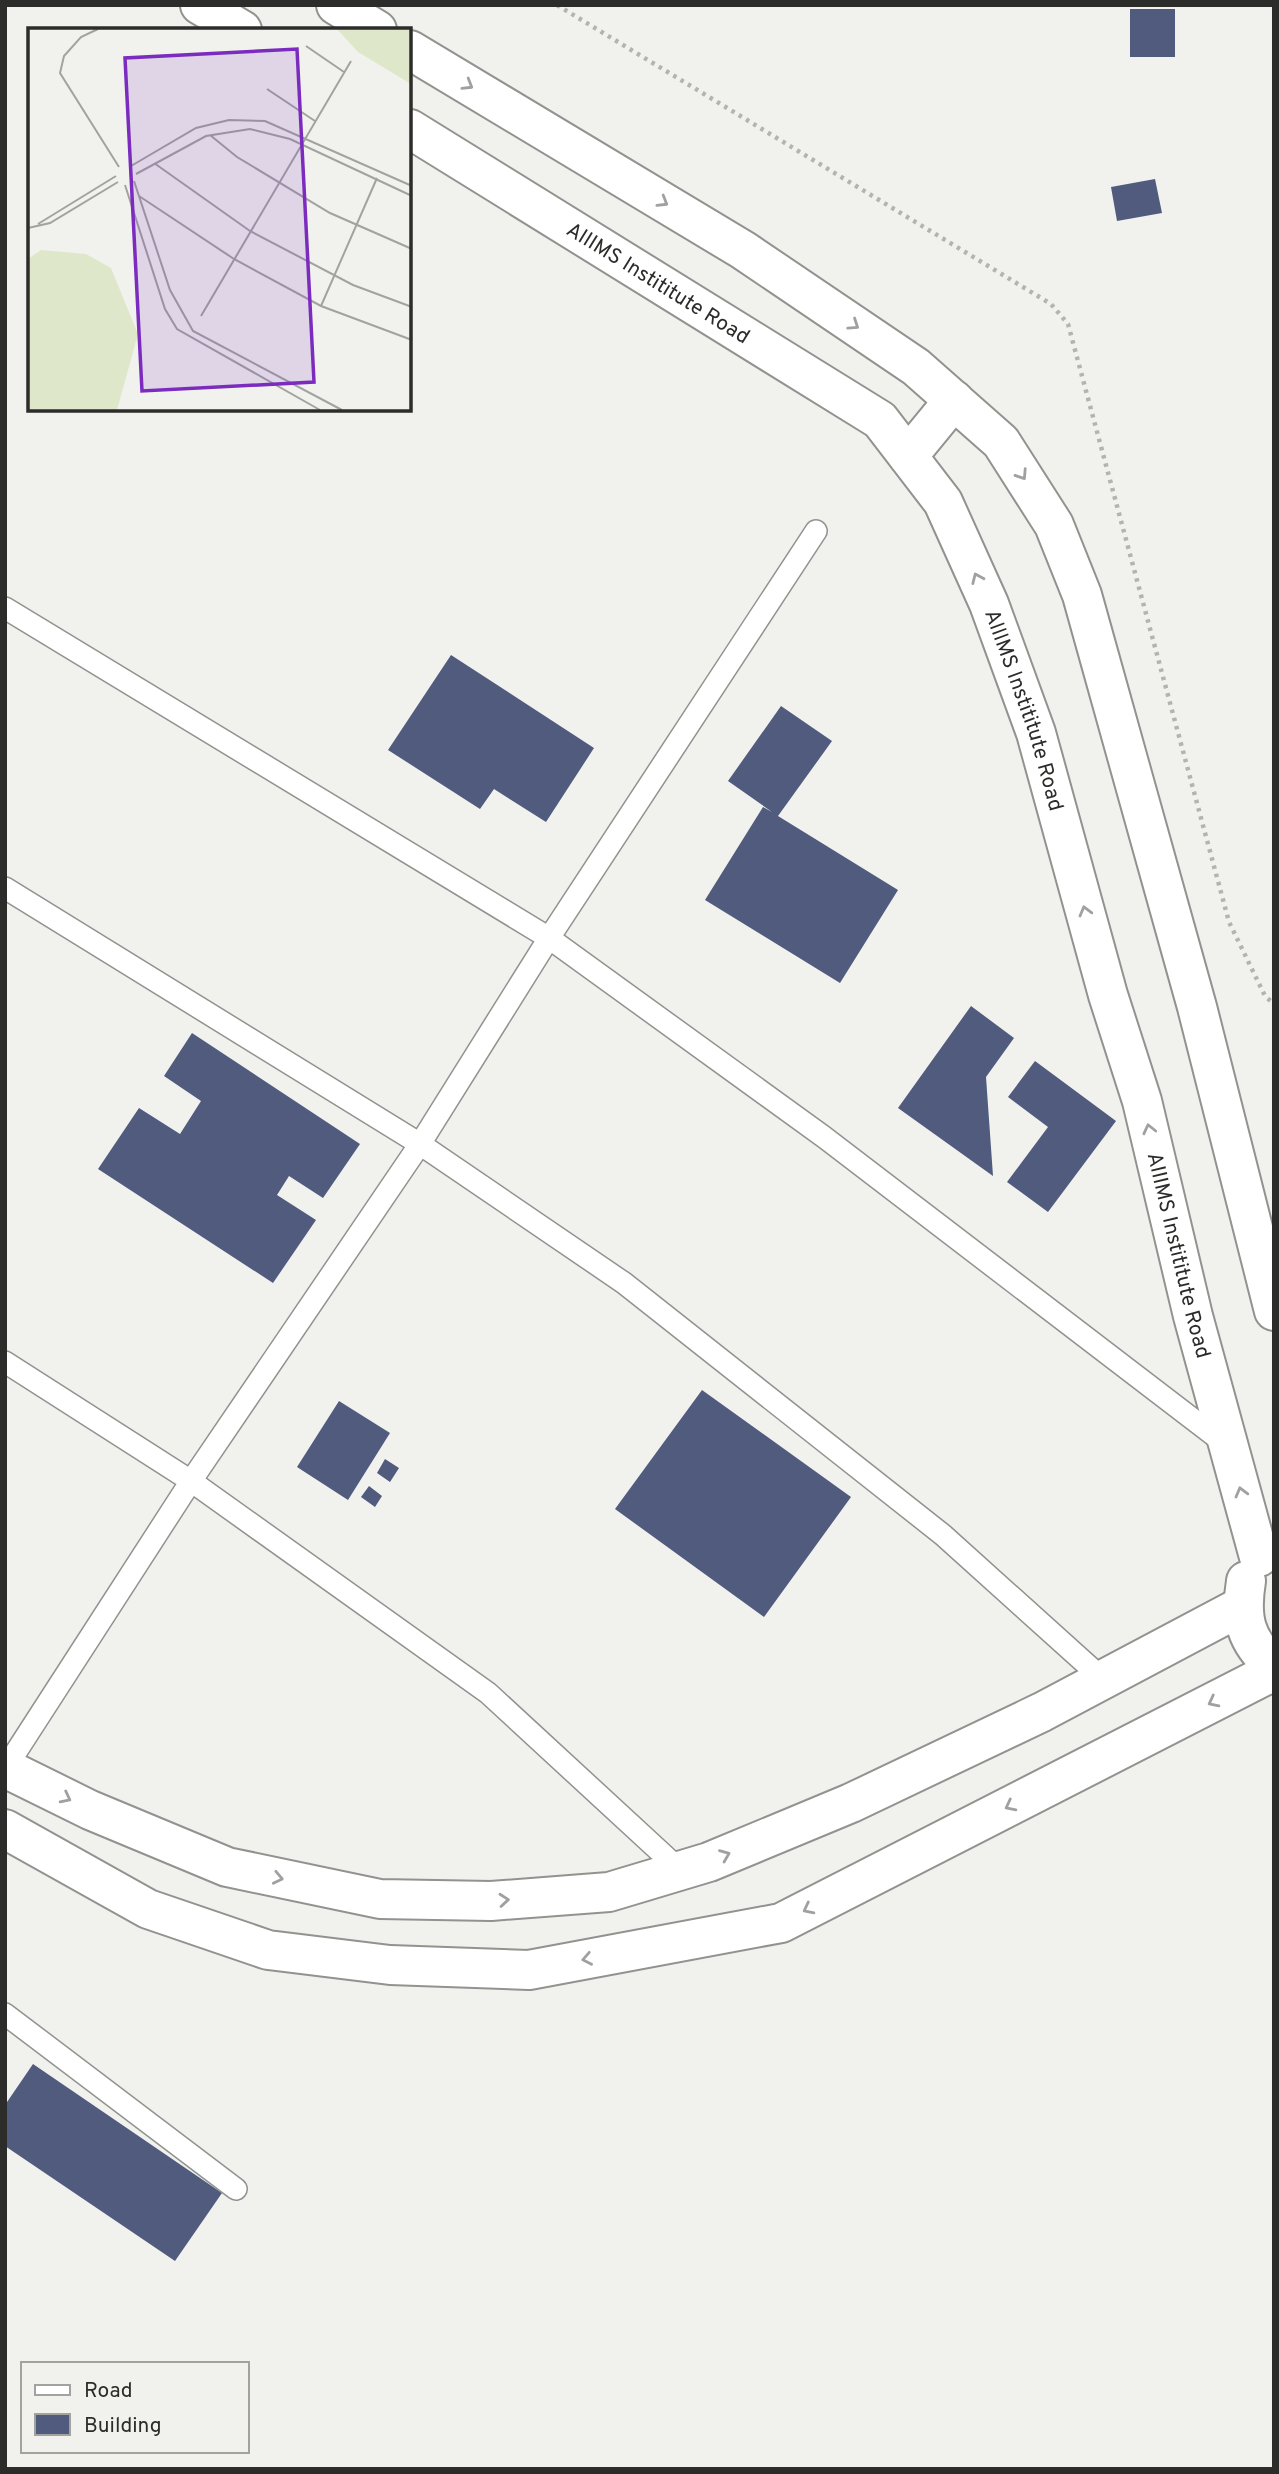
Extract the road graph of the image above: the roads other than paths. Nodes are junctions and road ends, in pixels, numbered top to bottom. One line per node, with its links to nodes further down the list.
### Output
1 (200, 5): 3 (street)
2 (336, 5): 4 (street)
3 (239, 28)
4 (374, 28)
5 (411, 51): 7 (street, one-way to 7)
6 (411, 130): 8 (street, AIIIMS Instititute Road)
7 (954, 400): 8 (street); 14 (street, one-way to 14)
8 (908, 456): 16 (street, AIIIMS Instititute Road, one-way to 8)
9 (816, 531): 12 (lane)
10 (5, 608): 12 (lane)
11 (5, 888): 13 (lane)
12 (549, 938): 13 (lane); 16 (lane)
13 (421, 1144): 17 (lane); 21 (lane)
14 (1274, 1311)
15 (5, 1362): 17 (lane)
16 (1229, 1446): 18 (street, AIIIMS Instititute Road, one-way to 16)
17 (191, 1481): 22 (lane); 24 (lane)
18 (1267, 1551): 19 (street, AIIIMS Instititute Road)
19 (1242, 1606): 20 (street, AIIIMS Instititute Road); 21 (street)
20 (1274, 1669): 23 (street, one-way to 23)
21 (1104, 1680): 24 (street, one-way to 21)
22 (6, 1768): 24 (street, one-way to 24)
23 (5, 1829)
24 (680, 1870)
25 (5, 2014): 26 (lane)
26 (236, 2189)

